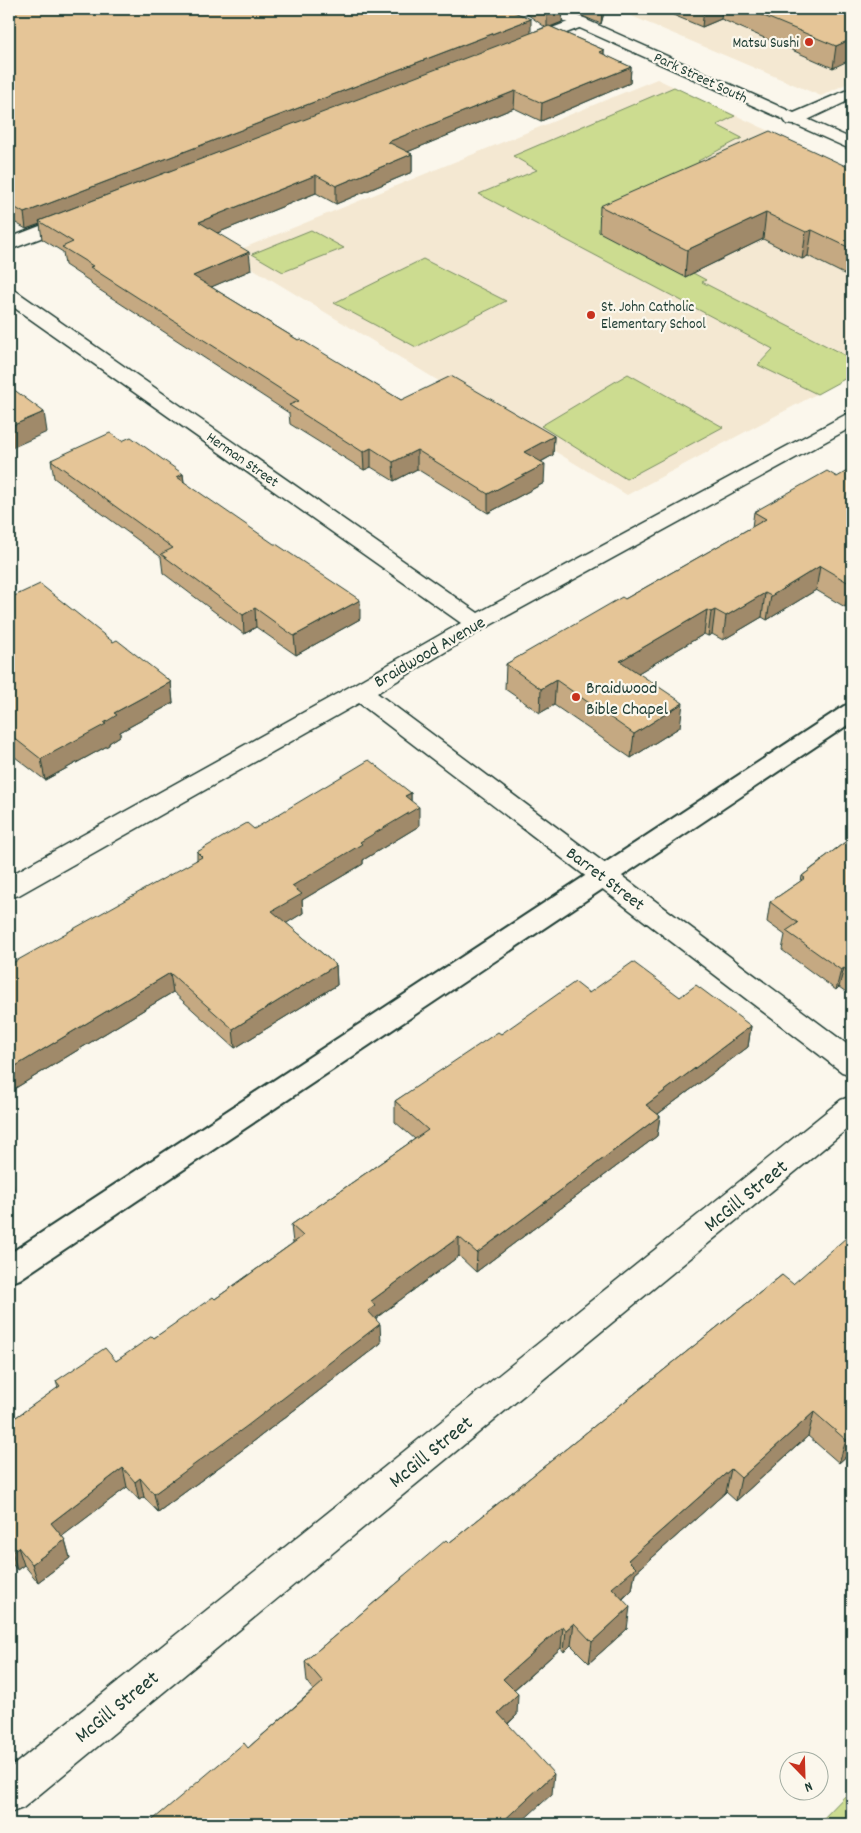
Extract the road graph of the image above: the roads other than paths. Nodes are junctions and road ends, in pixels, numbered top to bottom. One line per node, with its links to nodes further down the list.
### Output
1 (550, 9): 2 (street, Park Street South)
2 (581, 22): 3 (street); 5 (street, Park Street South)
3 (505, 51)
4 (852, 93): 5 (street)
5 (793, 120): 6 (street, Park Street South)
6 (852, 145)
7 (91, 212): 8 (street)
8 (9, 244)
9 (9, 295): 11 (street, Herman Street)
10 (852, 418): 11 (street, Braidwood Avenue)
11 (477, 623): 12 (street, Braidwood Avenue)
12 (360, 692): 14 (street, Braidwood Avenue); 15 (street, Barret Street)
13 (852, 711): 15 (lane)
14 (15, 876)
15 (603, 876): 16 (street, Barret Street); 18 (lane)
16 (852, 1064)
17 (852, 1108): 19 (street, McGill Street)
18 (9, 1270)
19 (9, 1794)

